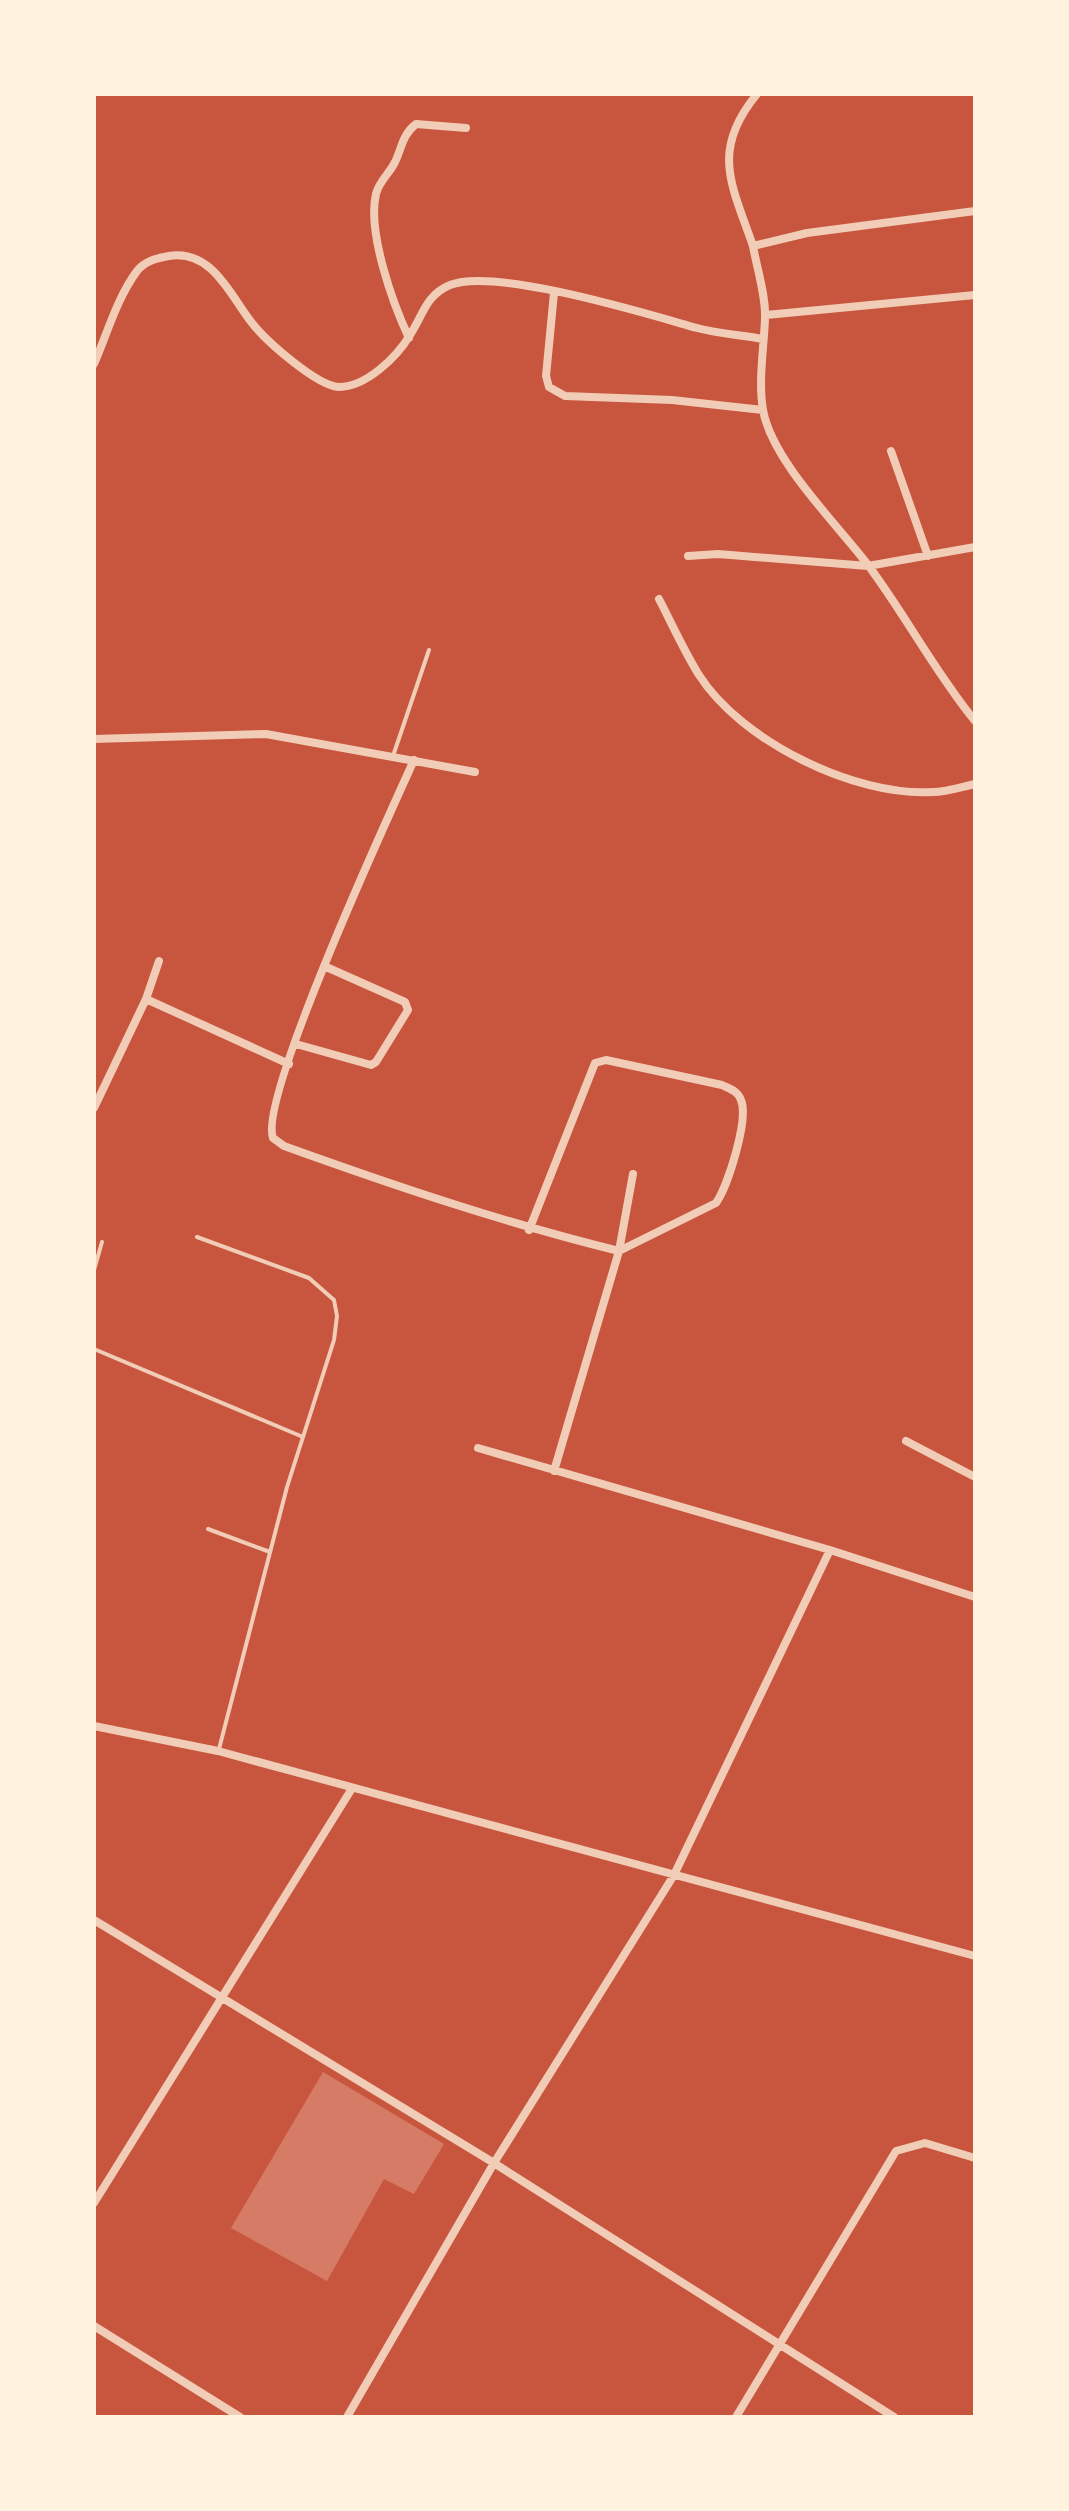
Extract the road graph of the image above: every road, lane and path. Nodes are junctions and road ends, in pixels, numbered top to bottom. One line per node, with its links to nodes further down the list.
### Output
1 (757, 94): 4 (street)
2 (466, 128): 8 (street)
3 (975, 211): 4 (street)
4 (753, 246): 7 (street)
5 (554, 293): 8 (street); 9 (street); 11 (street)
6 (975, 295): 7 (street)
7 (766, 315): 9 (street)
8 (409, 338): 10 (street)
9 (763, 339): 11 (street)
10 (94, 364)
11 (763, 410): 16 (street)
12 (891, 451): 15 (street)
13 (975, 547): 15 (street)
14 (688, 556): 16 (street)
15 (928, 556): 16 (street)
16 (868, 566): 19 (street)
17 (659, 599): 24 (street)
18 (429, 650): 21 (lane)
19 (975, 721)
20 (94, 739): 21 (street)
21 (393, 756): 22 (street)
22 (414, 760): 23 (street); 26 (street)
23 (475, 772)
24 (975, 784)
25 (159, 961): 27 (street)
26 (324, 966): 28 (street); 28 (street)
27 (146, 999): 29 (street); 30 (street)
28 (296, 1044): 29 (street)
29 (289, 1064): 32 (street)
30 (94, 1108)
31 (633, 1174): 35 (street)
32 (529, 1230): 35 (street); 35 (street)
33 (197, 1237): 38 (lane)
34 (102, 1242): 36 (lane)
35 (619, 1251): 41 (street)
36 (94, 1270)
37 (94, 1349): 38 (lane)
38 (303, 1437): 45 (lane)
39 (906, 1441): 42 (street)
40 (478, 1448): 41 (street)
41 (554, 1471): 44 (street)
42 (975, 1477)
43 (208, 1529): 45 (lane)
44 (830, 1550): 46 (street); 50 (street)
45 (270, 1552): 48 (lane)
46 (975, 1597)
47 (94, 1726): 48 (street)
48 (218, 1751): 49 (street)
49 (351, 1790): 50 (street); 53 (street)
50 (674, 1875): 52 (street); 55 (street)
51 (94, 1920): 53 (street)
52 (975, 1956)
53 (223, 2000): 55 (street); 56 (street)
54 (975, 2158): 58 (street)
55 (494, 2163): 58 (street); 60 (street)
56 (94, 2203)
57 (94, 2326): 59 (street)
58 (779, 2344): 61 (street); 62 (street)
59 (240, 2417)
60 (347, 2417)
61 (736, 2417)
62 (894, 2417)

